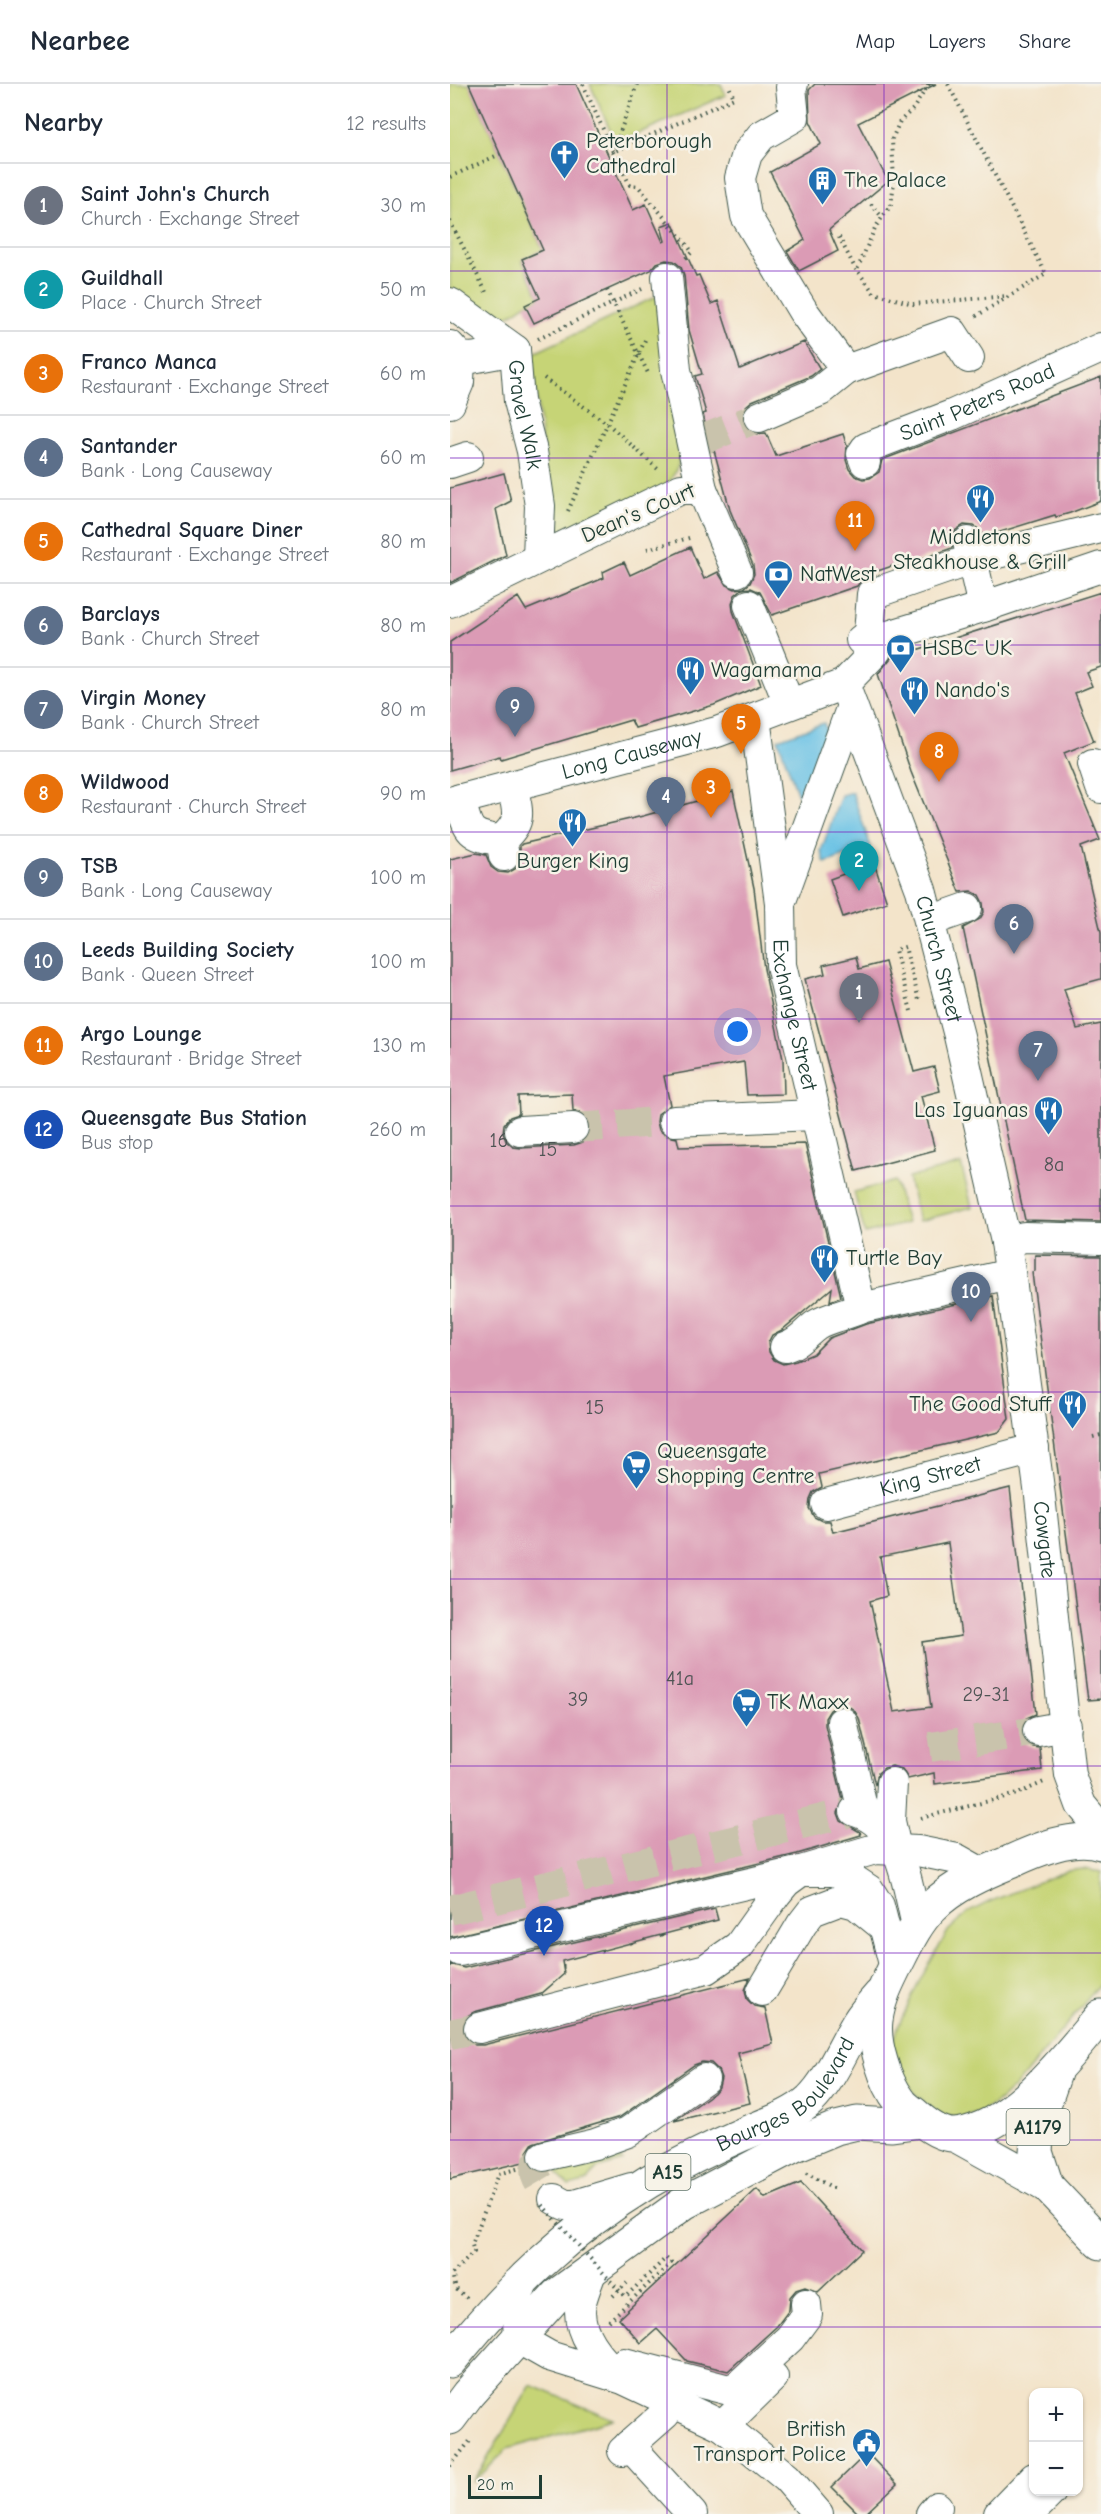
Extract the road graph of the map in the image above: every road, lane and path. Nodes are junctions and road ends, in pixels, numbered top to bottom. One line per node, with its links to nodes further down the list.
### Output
1 (583, 84): 7 (path)
2 (637, 84): 7 (path)
3 (728, 84): 7 (path)
4 (794, 84): 25 (street)
5 (929, 84): 11 (path)
6 (948, 84): 17 (path)
7 (613, 152): 15 (path)
8 (500, 154): 9 (path)
9 (450, 177)
10 (872, 204): 11 (path)
11 (882, 217): 14 (path)
12 (450, 221): 16 (path)
13 (838, 237): 14 (path)
14 (857, 270): 17 (path)
15 (667, 277): 22 (path); 30 (street, Dean's Court)
16 (488, 296)
17 (1007, 296): 19 (path)
18 (450, 303): 22 (street, Gravel Walk)
19 (952, 332): 24 (street); 25 (street)
20 (648, 335): 28 (path)
21 (1101, 348): 29 (street, Saint Peters Road)
22 (514, 350): 23 (street); 28 (path); 36 (street, Gravel Walk)
23 (455, 351): 26 (street)
24 (969, 358)
25 (846, 370): 27 (street)
26 (450, 403)
27 (759, 417)
28 (608, 424): 30 (path); 31 (path)
29 (865, 462)
30 (692, 489): 32 (street); 36 (street, Dean's Court)
31 (566, 517)
32 (719, 527): 34 (path); 38 (street)
33 (1101, 528): 35 (street)
34 (647, 549)
35 (971, 551): 41 (street); 42 (street)
36 (538, 557): 39 (street, Dean's Court)
37 (1101, 567): 41 (street)
38 (737, 573)
39 (450, 602)
40 (749, 605): 44 (street)
41 (983, 607): 42 (street)
42 (874, 636): 43 (street)
43 (848, 695): 44 (street, Long Causeway); 48 (street); 50 (street, Church Street)
44 (789, 704): 45 (street, Long Causeway)
45 (755, 718): 46 (street, Long Causeway); 48 (street, Exchange Street)
46 (512, 786): 47 (street, Long Causeway); 47 (street)
47 (455, 800)
48 (780, 903): 53 (street, Exchange Street)
49 (967, 908): 50 (street)
50 (930, 921): 58 (street, Church Street)
51 (918, 1000): 52 (path)
52 (911, 1011)
53 (815, 1115): 54 (street); 60 (street, Exchange Street)
54 (674, 1121)
55 (573, 1128): 56 (street)
56 (520, 1131)
57 (1101, 1239): 58 (street)
58 (1006, 1242): 59 (street, Cowgate)
59 (1010, 1274): 60 (street); 64 (street, Cowgate)
60 (861, 1308): 61 (street)
61 (785, 1347)
62 (1101, 1435): 63 (path)
63 (1093, 1437)
64 (1034, 1449): 65 (street, King Street); 70 (street, Cowgate)
65 (826, 1504)
66 (842, 1722): 72 (street)
67 (1045, 1781): 69 (path)
68 (892, 1783): 72 (street)
69 (921, 1818)
70 (1101, 1828)
71 (1101, 1843): 74 (main road)
72 (896, 1847): 73 (street); 74 (street); 77 (street)
73 (801, 1871): 75 (street); 76 (street); 77 (street)
74 (982, 1874): 77 (main road)
75 (737, 1885): 76 (street); 78 (street)
76 (753, 1926): 82 (street)
77 (901, 1927): 79 (main road); 80 (street)
78 (460, 1951)
79 (889, 1979): 85 (main road); 88 (main road, Bourges Boulevard / A15)
80 (762, 1991)
81 (1101, 2016): 83 (main road)
82 (479, 2028)
83 (1056, 2068): 86 (main road); 89 (main road, A1179)
84 (704, 2079): 87 (street)
85 (921, 2121): 86 (main road); 92 (main road, Bourges Boulevard / A15)
86 (955, 2135): 89 (main road, A1179)
87 (536, 2161): 94 (path)
88 (648, 2182): 90 (street); 93 (main road, Bourges Boulevard / A15)
89 (1047, 2186): 91 (main road, A1179)
90 (548, 2202): 95 (path, bridge)
91 (1101, 2243)
92 (592, 2270): 96 (main road, Bourges Boulevard / A15); 97 (street)
93 (525, 2276): 96 (street); 98 (main road, Bourges Boulevard / A15)
94 (467, 2298)
95 (608, 2322)
96 (519, 2339): 99 (street); 101 (main road, Bourges Boulevard / A15)
97 (598, 2355): 99 (street); 102 (street)
98 (450, 2361)
99 (623, 2379): 100 (street)
100 (675, 2402): 102 (street); 105 (street)
101 (450, 2418)
102 (723, 2426): 106 (street)
103 (1029, 2483): 107 (street)
104 (1047, 2496): 108 (street)
105 (692, 2514)
106 (818, 2514)
107 (999, 2514)
108 (1029, 2514)

